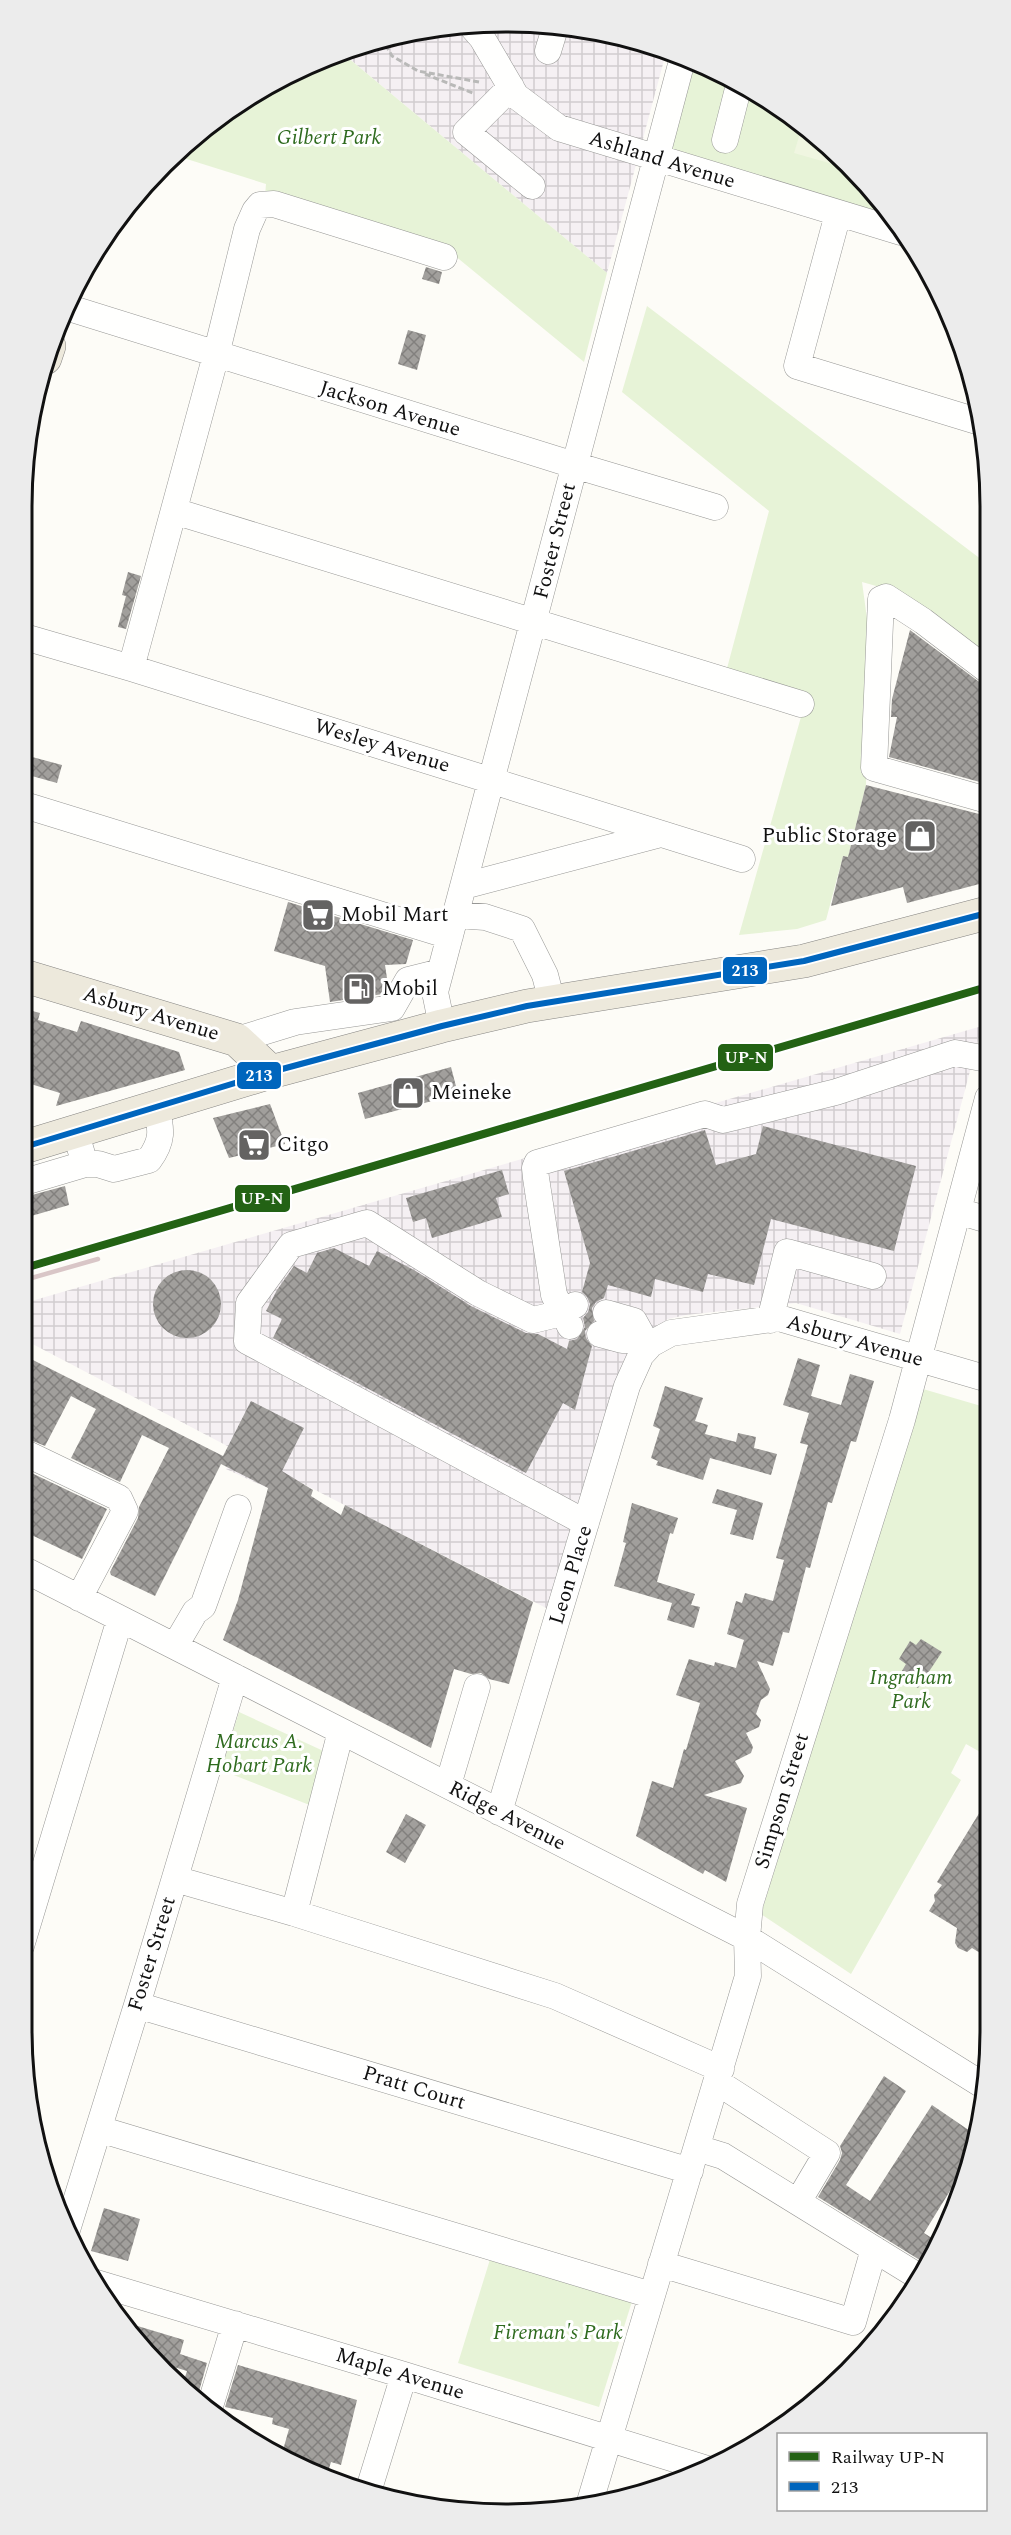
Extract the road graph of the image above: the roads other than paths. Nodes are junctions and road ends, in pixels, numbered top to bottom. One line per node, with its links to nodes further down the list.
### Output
1 (478, 33): 5 (street, Ashland Avenue)
2 (553, 35): 3 (street)
3 (548, 51)
4 (680, 65): 8 (street, Foster Street)
5 (511, 87): 8 (street, Ashland Avenue); 9 (street)
6 (737, 92): 7 (street)
7 (725, 140)
8 (656, 159): 10 (street, Ashland Avenue); 16 (street, Foster Street)
9 (532, 186)
10 (838, 214): 11 (street, Ashland Avenue); 15 (street)
11 (891, 229)
12 (444, 257): 14 (street)
13 (74, 310): 14 (street, Jackson Avenue)
14 (216, 355): 16 (street, Jackson Avenue); 18 (street)
15 (971, 419)
16 (574, 465): 17 (street, Jackson Avenue); 19 (street, Foster Street)
17 (715, 507)
18 (174, 511): 19 (street); 22 (street)
19 (534, 622): 23 (street); 24 (street, Foster Street)
20 (32, 639): 22 (street, Wesley Avenue)
21 (980, 664): 25 (street)
22 (131, 668): 24 (street, Wesley Avenue)
23 (801, 704)
24 (492, 780): 27 (street, Wesley Avenue); 29 (street, Foster Street)
25 (980, 798)
26 (32, 807): 31 (street)
27 (662, 834): 28 (street, Wesley Avenue); 29 (street)
28 (742, 859)
29 (464, 886): 31 (street, Foster Street)
30 (980, 915): 34 (main road)
31 (453, 926): 32 (street, Foster Street); 34 (street)
32 (440, 972): 36 (street); 37 (street, Foster Street)
33 (32, 978): 38 (main road, Asbury Avenue)
34 (552, 1002): 37 (main road)
35 (333, 1016): 36 (street); 38 (street); 39 (street)
36 (394, 1023): 37 (main road); 39 (main road)
37 (442, 1026)
38 (237, 1040): 41 (main road, Asbury Avenue)
39 (342, 1053): 41 (main road)
40 (980, 1058): 58 (street)
41 (271, 1072): 42 (main road)
42 (156, 1107): 44 (main road); 46 (street)
43 (980, 1128): 48 (street, Simpson Street)
44 (75, 1131): 45 (main road); 46 (street)
45 (32, 1145)
46 (85, 1164): 47 (street)
47 (32, 1180)
48 (958, 1211): 49 (street); 54 (street, Simpson Street)
49 (980, 1218)
50 (873, 1276): 51 (street)
51 (770, 1320): 53 (street, Asbury Avenue); 54 (street, Asbury Avenue)
52 (603, 1324): 53 (street)
53 (648, 1341): 58 (street, Leon Place)
54 (919, 1359): 55 (street, Asbury Avenue); 71 (street, Simpson Street)
55 (980, 1377)
56 (32, 1456): 60 (street)
57 (238, 1508): 62 (street)
58 (586, 1523): 67 (street, Leon Place)
59 (32, 1574): 60 (street, Ridge Avenue)
60 (80, 1598): 61 (street, Ridge Avenue)
61 (120, 1618): 62 (street, Ridge Avenue); 69 (street)
62 (175, 1646): 63 (street, Ridge Avenue)
63 (235, 1677): 65 (street, Ridge Avenue); 68 (street, Foster Street)
64 (477, 1687): 66 (street)
65 (340, 1731): 66 (street, Ridge Avenue); 70 (street)
66 (448, 1785): 67 (street, Ridge Avenue)
67 (500, 1812): 71 (street, Ridge Avenue)
68 (175, 1879): 70 (street); 72 (street, Foster Street)
69 (32, 1910)
70 (294, 1913): 73 (street)
71 (747, 1938): 73 (street, Simpson Street); 74 (street, Ridge Avenue)
72 (137, 2005): 75 (street, Foster Street); 76 (street, Pratt Court)
73 (719, 2075): 76 (street, Simpson Street); 77 (street)
74 (976, 2081)
75 (99, 2128): 78 (street, Foster Street); 83 (street)
76 (694, 2159): 77 (street, Pratt Court); 80 (street, Simpson Street)
77 (798, 2202): 79 (street, Pratt Court)
78 (71, 2218)
79 (874, 2249): 80 (street); 81 (street, Pratt Court)
80 (661, 2264): 83 (street, Simpson Street)
81 (912, 2273)
82 (107, 2286): 84 (street, Maple Avenue)
83 (651, 2295): 87 (street, Simpson Street)
84 (235, 2324): 85 (street, Maple Avenue); 86 (street)
85 (404, 2375): 87 (street, Maple Avenue); 89 (street)
86 (211, 2401)
87 (609, 2439): 88 (street, Maple Avenue); 90 (street, Simpson Street)
88 (693, 2465)
89 (371, 2483)
90 (592, 2495)

